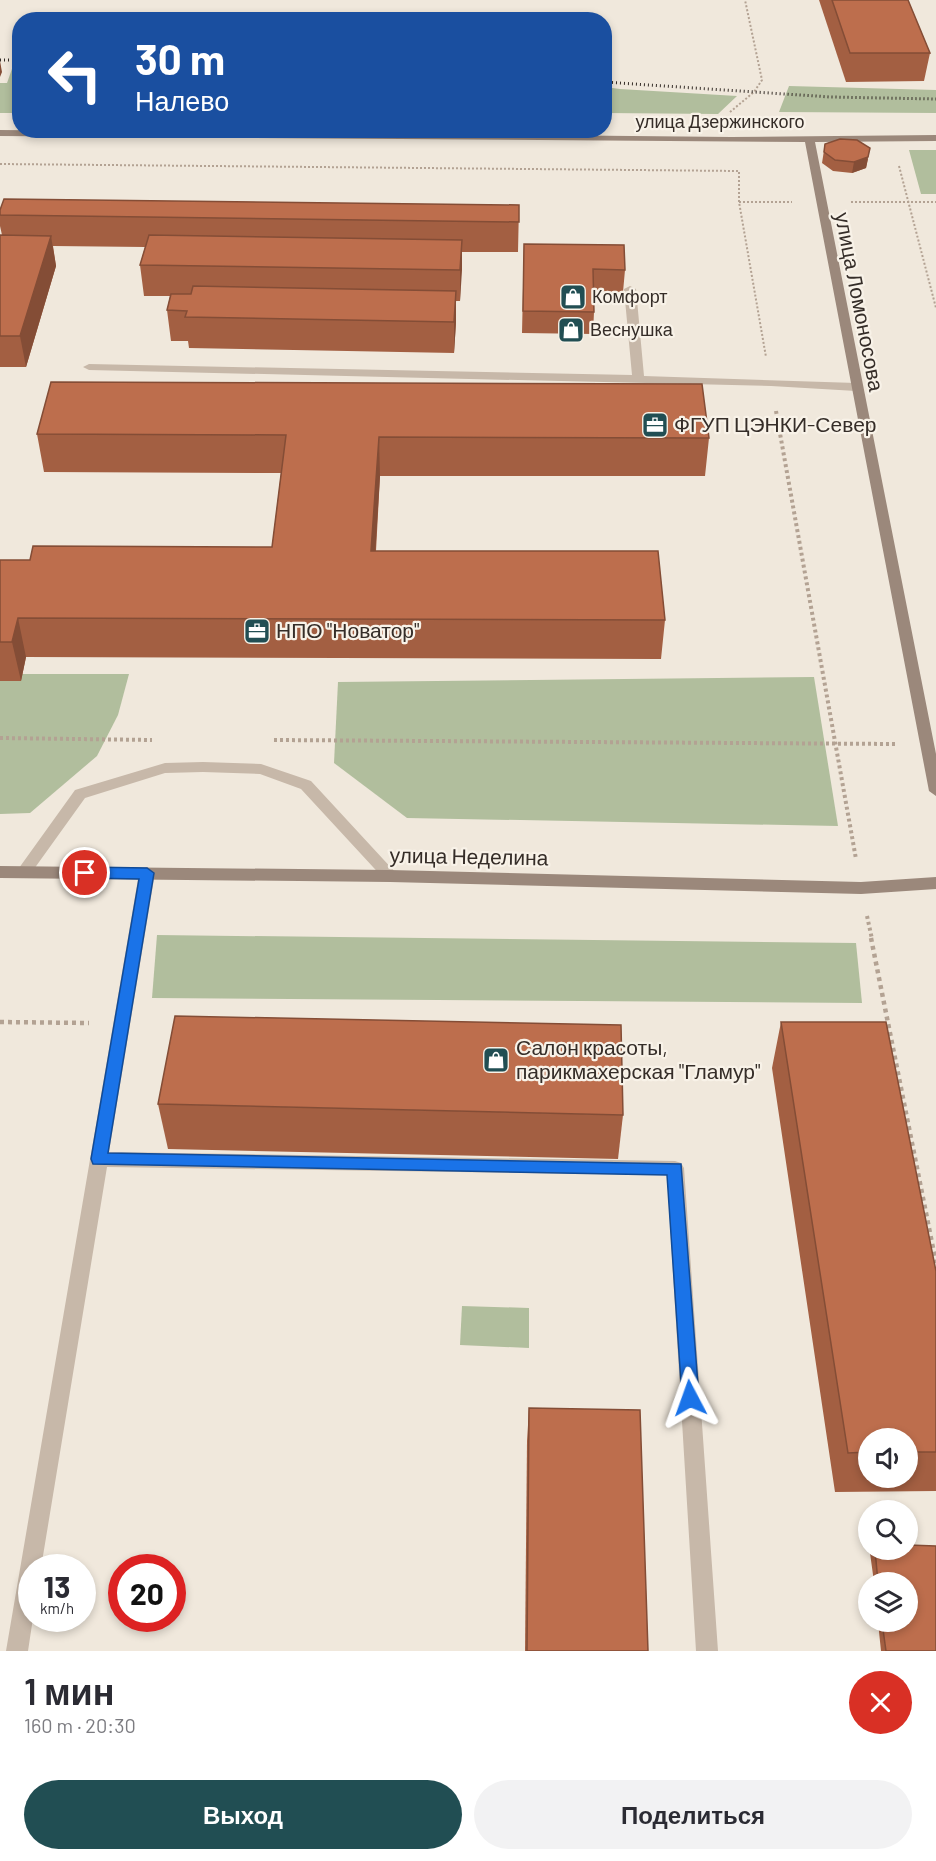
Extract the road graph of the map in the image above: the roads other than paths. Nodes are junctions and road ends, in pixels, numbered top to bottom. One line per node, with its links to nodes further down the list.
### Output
1 (522, 138): 3 (street, улица Дзержинского)
2 (936, 138): 3 (street, улица Дзержинского)
3 (809, 139): 7 (street, улица Ломоносова)
4 (630, 289): 6 (lane)
5 (89, 367): 6 (lane)
6 (638, 379): 7 (lane)
7 (856, 387): 8 (street, улица Ломоносова)
8 (936, 791)
9 (0, 872): 10 (street, улица Неделина)
10 (24, 872): 11 (street, улица Неделина); 12 (lane)
11 (147, 873): 12 (street, улица Неделина); 14 (lane)
12 (390, 876): 13 (street, улица Неделина)
13 (936, 883)
14 (99, 1159): 15 (lane); 16 (lane)
15 (17, 1651)
16 (707, 1651)

